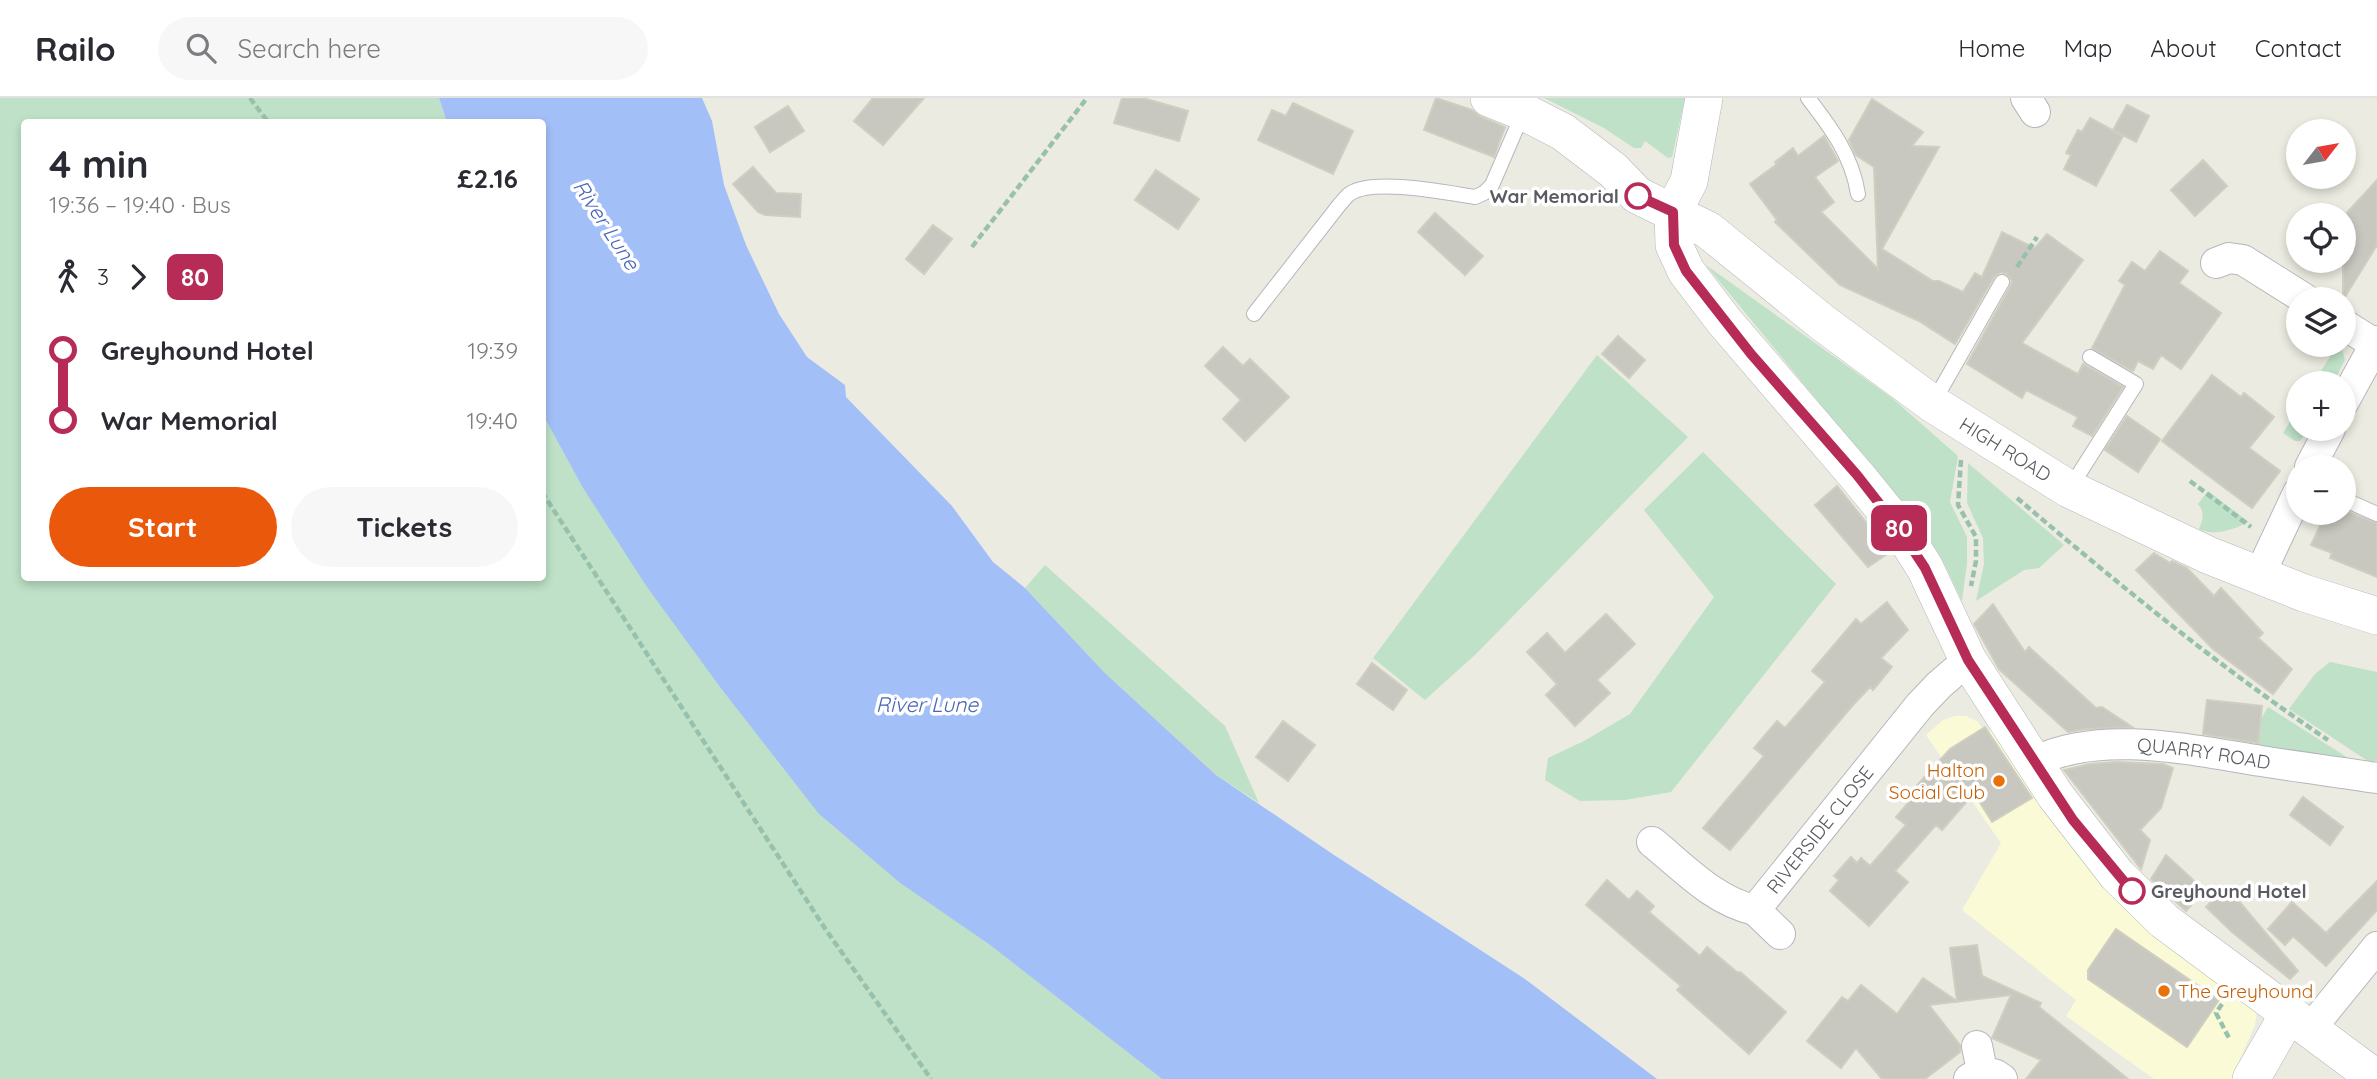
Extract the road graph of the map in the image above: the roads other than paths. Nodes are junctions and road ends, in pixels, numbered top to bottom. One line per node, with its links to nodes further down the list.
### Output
1 (1489, 98): 4 (street, HIGH ROAD)
2 (1704, 98): 6 (street)
3 (1808, 98): 5 (lane)
4 (1524, 112): 6 (street, HIGH ROAD); 10 (lane)
5 (1858, 194)
6 (1673, 212): 15 (street, HIGH ROAD); 22 (street)
7 (2216, 263): 9 (street)
8 (2002, 282): 15 (lane)
9 (2286, 287)
10 (1254, 314)
11 (2356, 331): 12 (street)
12 (2376, 342): 14 (street)
13 (2090, 357): 16 (lane)
14 (2356, 379)
15 (1933, 404): 16 (street, HIGH ROAD)
16 (2069, 489): 20 (street, HIGH ROAD)
17 (2356, 505): 18 (lane)
18 (2377, 514)
19 (2286, 519): 20 (street)
20 (2259, 576): 21 (street, HIGH ROAD)
21 (2377, 616)
22 (1968, 660): 23 (street); 26 (street, RIVERSIDE CLOSE)
23 (2034, 762): 24 (street, QUARRY ROAD); 29 (street)
24 (2377, 778)
25 (1652, 842): 26 (street, RIVERSIDE CLOSE)
26 (1755, 910): 27 (street, RIVERSIDE CLOSE)
27 (1780, 934)
28 (2377, 947): 29 (street)
29 (2301, 1021): 30 (street); 31 (street)
30 (2250, 1079)
31 (2377, 1079)

